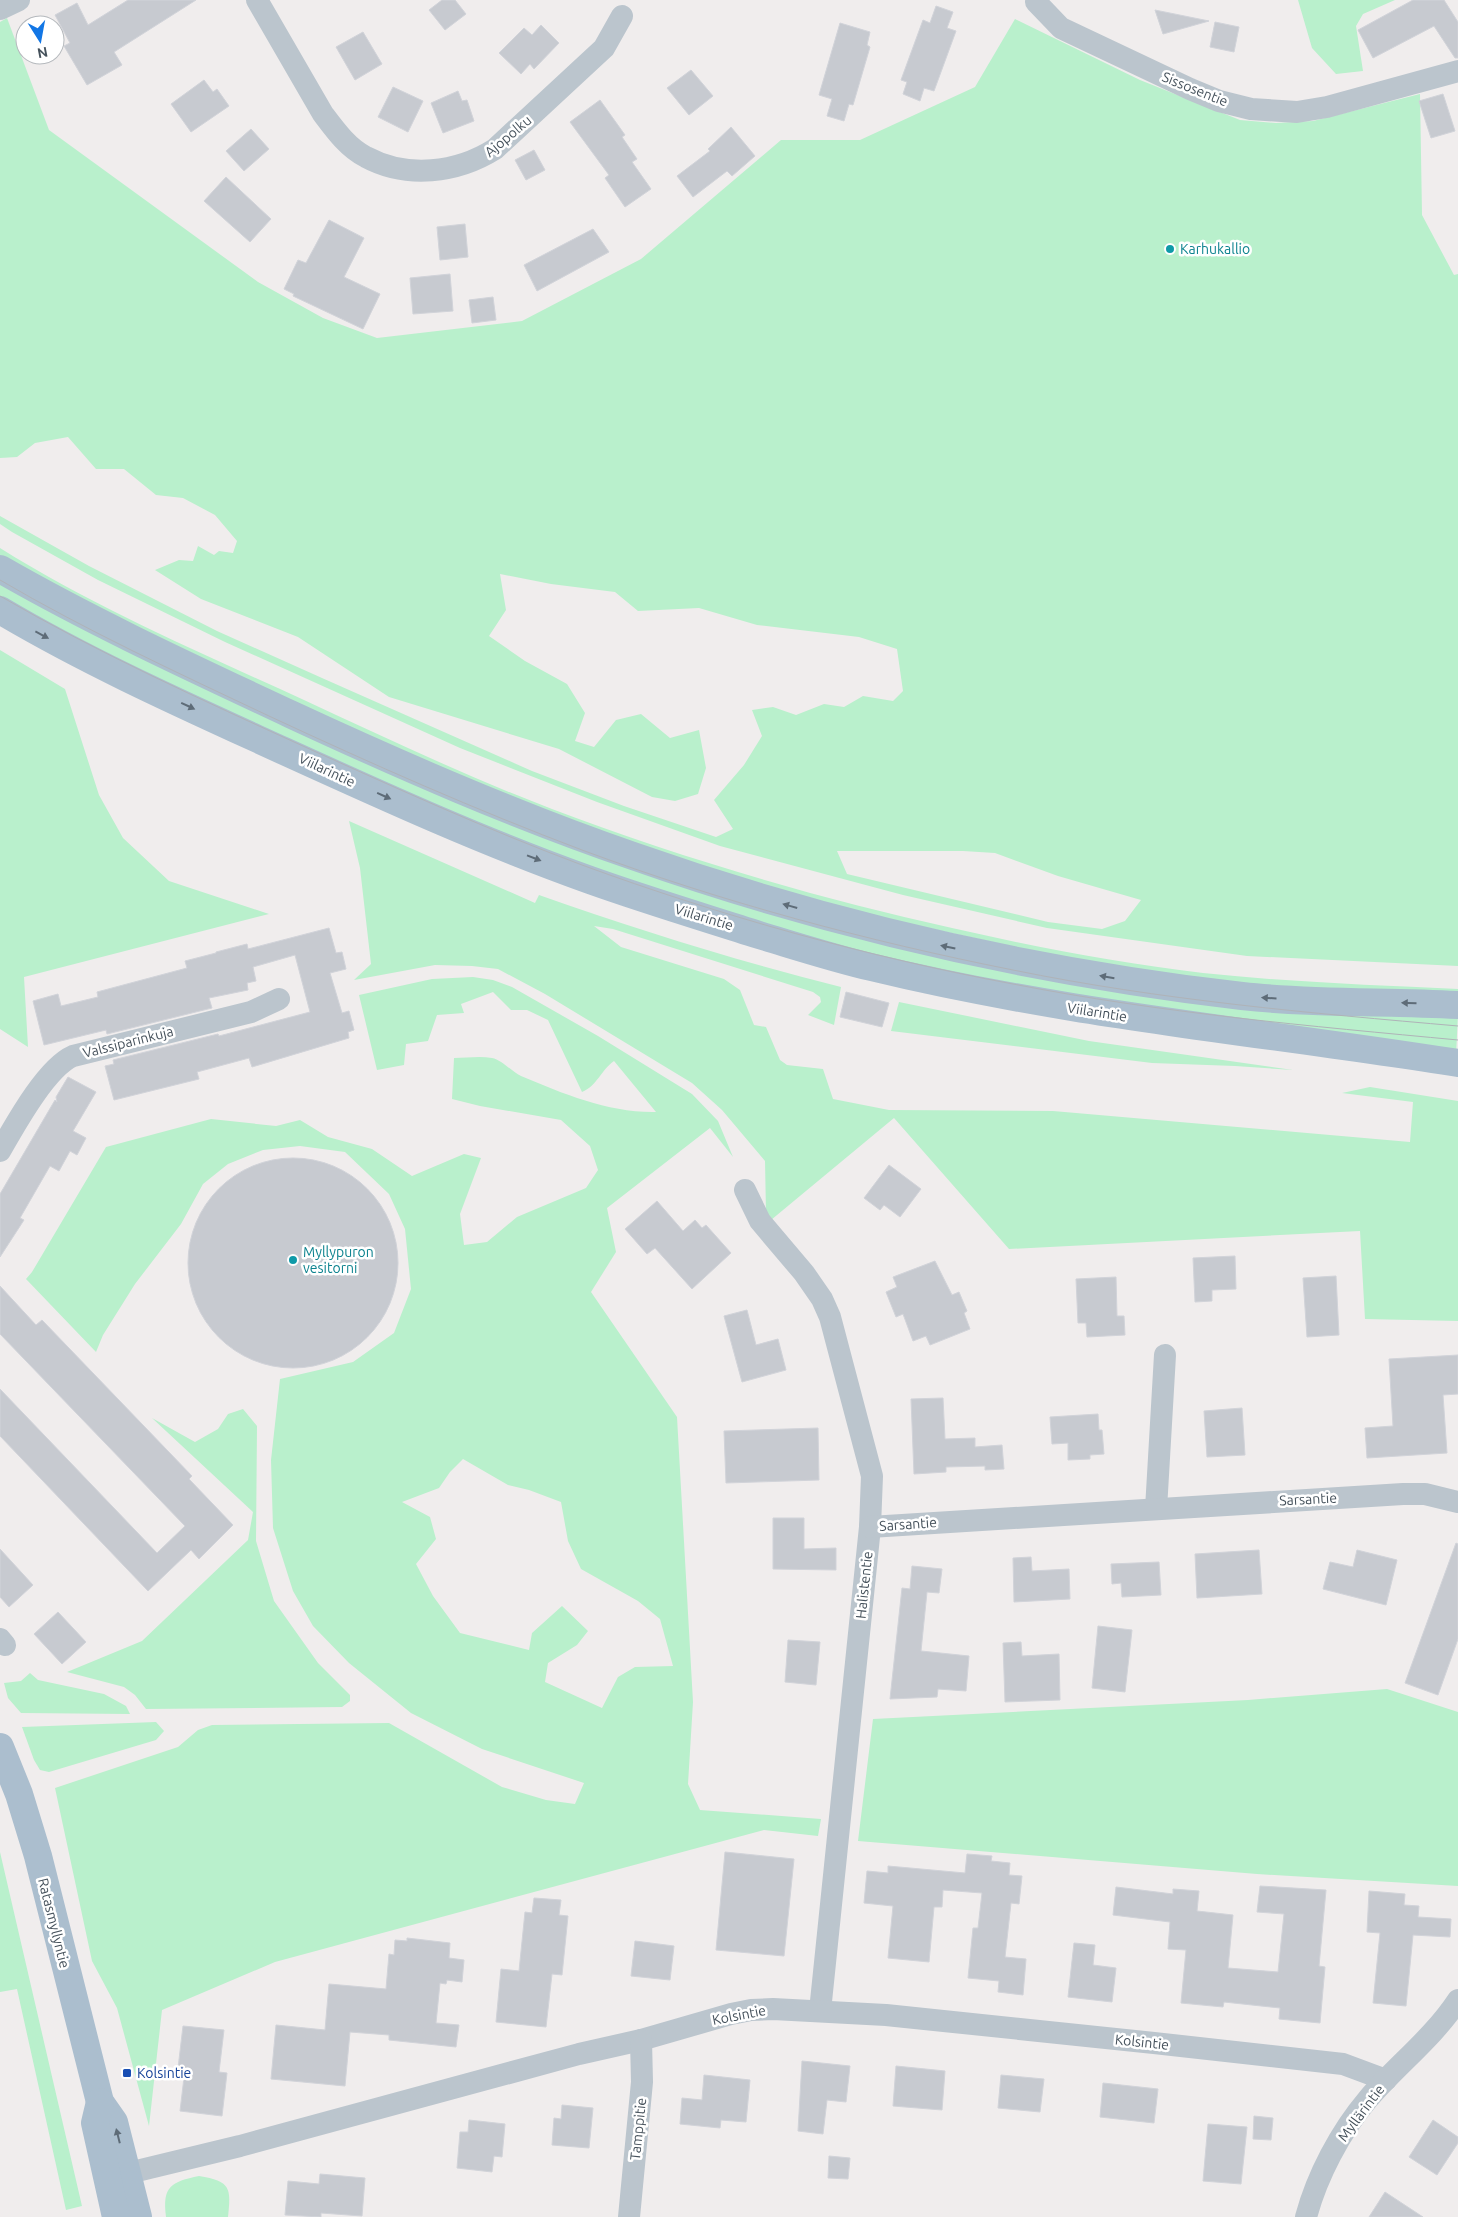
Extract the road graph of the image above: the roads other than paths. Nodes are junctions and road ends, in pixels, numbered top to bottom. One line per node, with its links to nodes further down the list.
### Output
1 (19, 0): 4 (street)
2 (258, 0): 5 (street, Ajopolku)
3 (1036, 2): 6 (street, Sissosentie)
4 (0, 9)
5 (622, 16)
6 (1458, 71)
7 (0, 568): 10 (main road, one-way to 7)
8 (0, 610): 11 (main road, Viilarintie, one-way to 11)
9 (279, 998): 12 (street, Valssiparinkuja)
10 (1458, 1005)
11 (1458, 1064)
12 (3, 1138)
13 (744, 1190): 17 (street, Halistentie)
14 (1165, 1355): 16 (street)
15 (1458, 1502): 16 (street, Sarsantie)
16 (1156, 1509): 17 (street, Sarsantie)
17 (870, 1527): 20 (street, Halistentie)
18 (1, 1749): 23 (main road, Ratasmyllyntie)
19 (1458, 2000): 22 (street, Myllärintie)
20 (820, 2011): 21 (street, Kolsintie); 22 (street, Kolsintie)
21 (641, 2040): 23 (street, Kolsintie); 26 (street, Tamppitie)
22 (1386, 2080): 27 (street, Myllärintie)
23 (117, 2175): 24 (main road, Ratasmyllyntie); 25 (main road, Ratasmyllyntie)
24 (116, 2217)
25 (138, 2217)
26 (629, 2217)
27 (1306, 2217)

